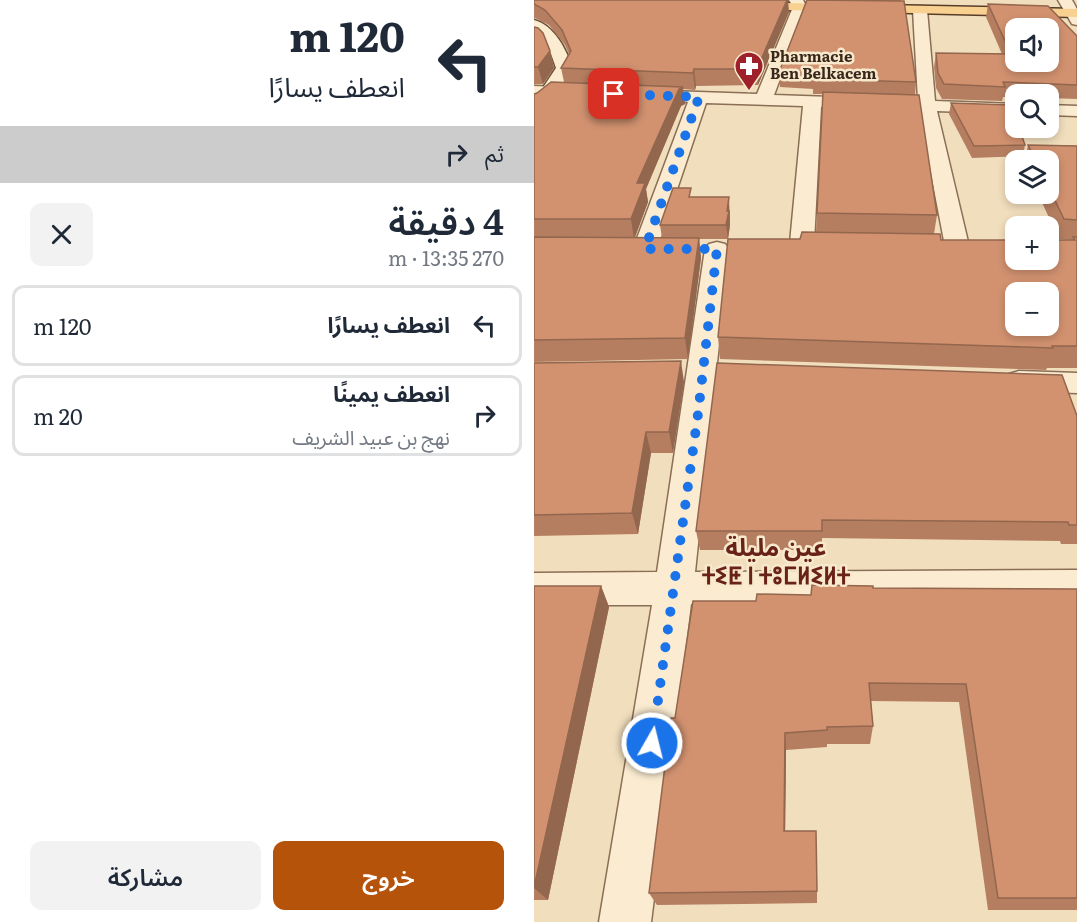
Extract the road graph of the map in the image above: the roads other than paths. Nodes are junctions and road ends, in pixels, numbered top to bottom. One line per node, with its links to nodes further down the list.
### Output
1 (798, 4): 2 (main road); 3 (main road); 9 (street)
2 (734, 5)
3 (920, 10): 4 (main road); 12 (street)
4 (1073, 12)
5 (534, 24): 6 (street)
6 (542, 37): 7 (street)
7 (542, 91): 8 (street); 11 (street)
8 (699, 97): 9 (street); 18 (street)
9 (764, 99): 10 (street)
10 (812, 101): 12 (street); 16 (street)
11 (534, 106)
12 (927, 106): 13 (street); 17 (street)
13 (1005, 109)
14 (1059, 110): 15 (street)
15 (1077, 111)
16 (826, 243)
17 (933, 245)
18 (645, 249)
19 (717, 249): 23 (street)
20 (995, 381): 21 (street)
21 (1077, 384)
22 (1077, 586): 23 (street)
23 (675, 587): 24 (street); 25 (street)
24 (534, 589)
25 (625, 922)

